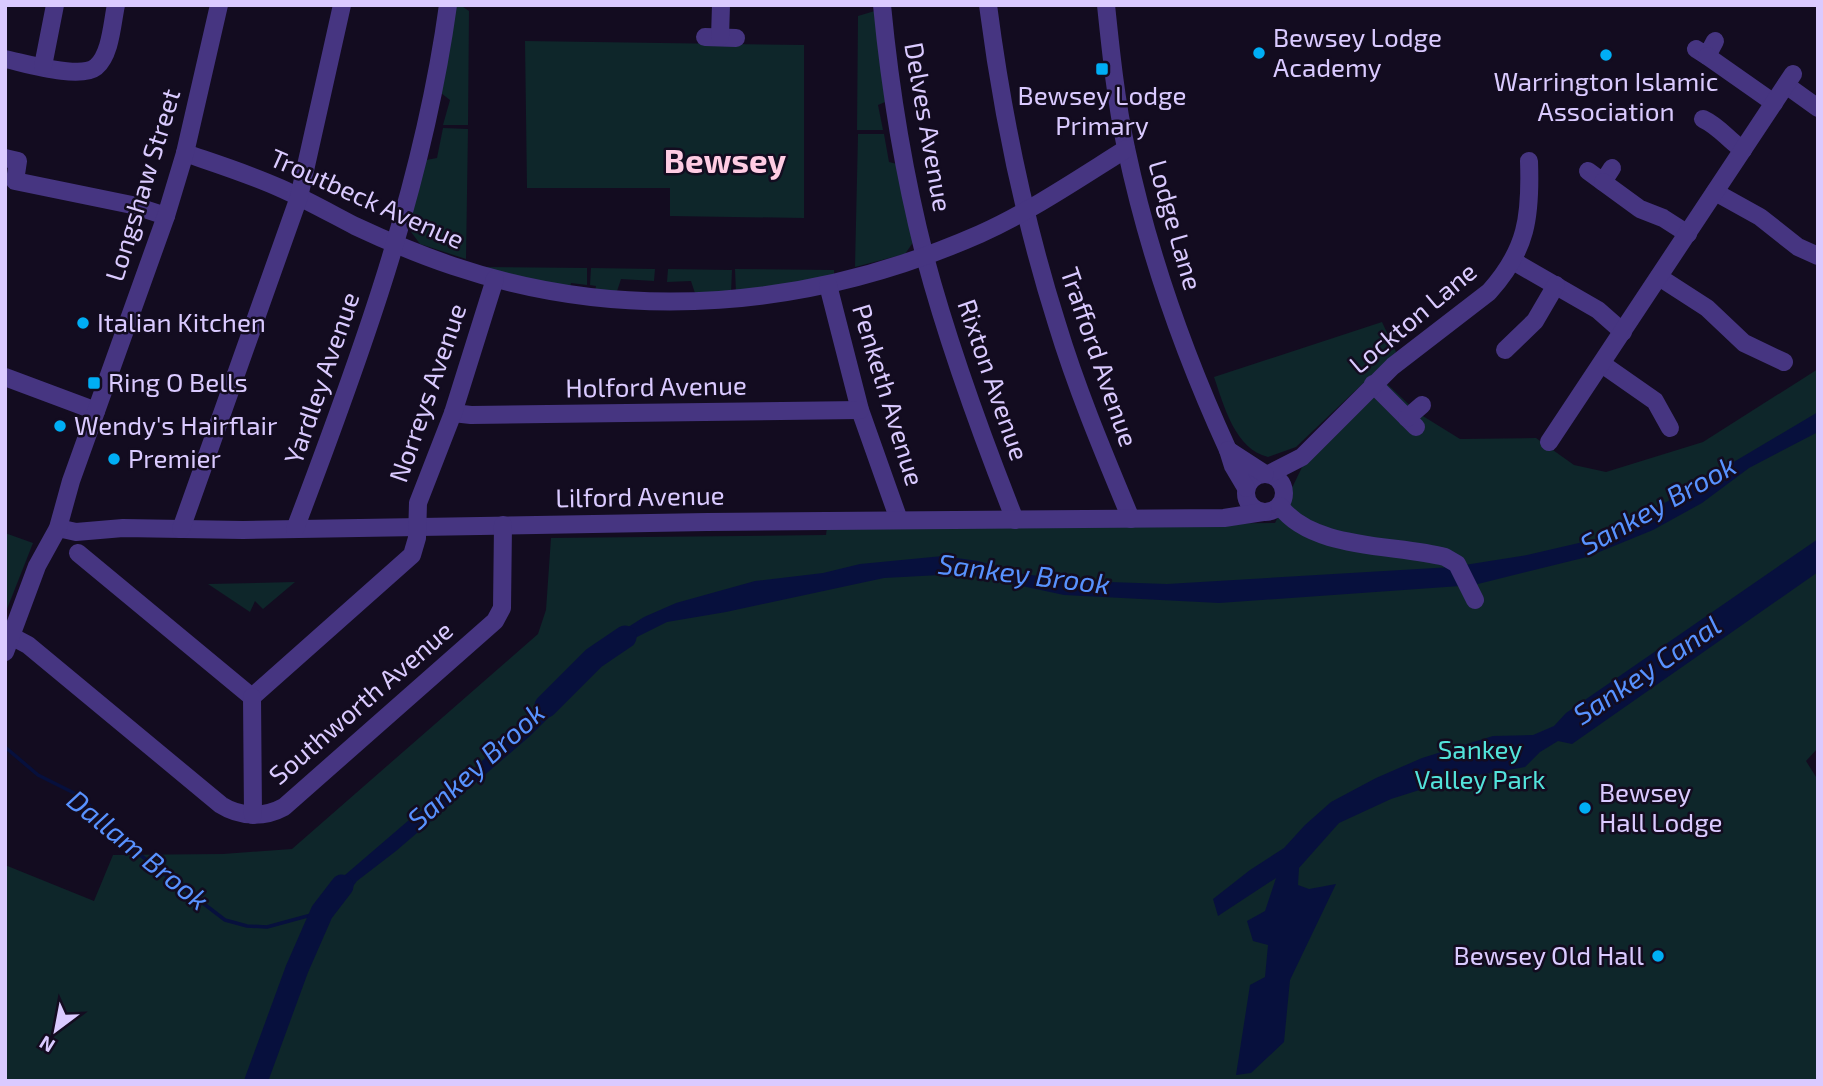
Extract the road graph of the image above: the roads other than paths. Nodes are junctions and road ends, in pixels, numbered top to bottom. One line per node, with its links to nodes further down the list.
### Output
1 (55, 5): 13 (street)
2 (116, 5): 13 (street)
3 (219, 5): 19 (street, Longshaw Street)
4 (342, 5): 24 (street)
5 (448, 5): 28 (street, Yardley Avenue)
6 (721, 5): 10 (street)
7 (882, 5): 30 (street, Delves Avenue)
8 (988, 5): 25 (street, Trafford Avenue)
9 (1106, 5): 17 (street, Lodge Lane)
10 (720, 37)
11 (1706, 49): 14 (street)
12 (5, 59): 13 (street)
13 (43, 66)
14 (1774, 103): 15 (street); 18 (street)
15 (1818, 108)
16 (1703, 119): 18 (street)
17 (1126, 149): 25 (street, Troutbeck Avenue); 48 (street, Lodge Lane)
18 (1743, 150): 23 (street)
19 (185, 153): 24 (street, Troutbeck Avenue); 26 (street, Longshaw Street)
20 (5, 158): 26 (street)
21 (1529, 161): 31 (street, Lockton Lane)
22 (1601, 174): 27 (street)
23 (1715, 192): 27 (street); 29 (street)
24 (299, 197): 28 (street, Troutbeck Avenue); 60 (street)
25 (1026, 210): 30 (street, Troutbeck Avenue); 54 (street, Trafford Avenue)
26 (166, 216): 44 (street, Longshaw Street)
27 (1688, 234): 32 (street)
28 (396, 245): 33 (street, Troutbeck Avenue); 61 (street, Yardley Avenue)
29 (1818, 256)
30 (925, 257): 34 (street, Troutbeck Avenue); 56 (street, Rixton Avenue)
31 (1513, 261): 35 (street); 41 (street, Lockton Lane)
32 (1659, 277): 36 (street); 39 (street)
33 (495, 279): 34 (street, Troutbeck Avenue); 45 (street, Norreys Avenue)
34 (828, 285): 43 (street, Penketh Avenue)
35 (1556, 285): 36 (street); 37 (street)
36 (1623, 332): 38 (street)
37 (1505, 350)
38 (1602, 364): 46 (street); 47 (street)
39 (1787, 365)
40 (5, 377): 44 (street)
41 (1373, 384): 42 (street); 49 (street, Lockton Lane)
42 (1422, 405)
43 (860, 410): 45 (street, Holford Avenue); 55 (street, Penketh Avenue)
44 (96, 411): 59 (street, Longshaw Street)
45 (453, 414): 58 (street, Norreys Avenue)
46 (1671, 427)
47 (1550, 442)
48 (1228, 450): 50 (street); 51 (street, Lodge Lane)
49 (1302, 457): 50 (street, Lockton Lane); 52 (street, Lockton Lane)
50 (1267, 474): 51 (street); 52 (street)
51 (1246, 491): 52 (street); 53 (street)
52 (1276, 503): 53 (street, Lilford Avenue); 63 (street)
53 (1224, 518): 54 (street, Lilford Avenue)
54 (1131, 519): 56 (street, Lilford Avenue)
55 (899, 520): 56 (street, Lilford Avenue); 57 (street, Lilford Avenue)
56 (1015, 520)
57 (503, 525): 58 (street, Lilford Avenue); 66 (street, Southworth Avenue)
58 (416, 526): 61 (street, Lilford Avenue); 65 (street, Norreys Avenue)
59 (58, 528): 60 (street, Lilford Avenue); 64 (street, Longshaw Street)
60 (181, 529): 61 (street, Lilford Avenue)
61 (295, 529)
62 (78, 553): 65 (street)
63 (1475, 600)
64 (8, 644): 66 (street, Southworth Avenue)
65 (252, 697): 66 (street)
66 (253, 815)

